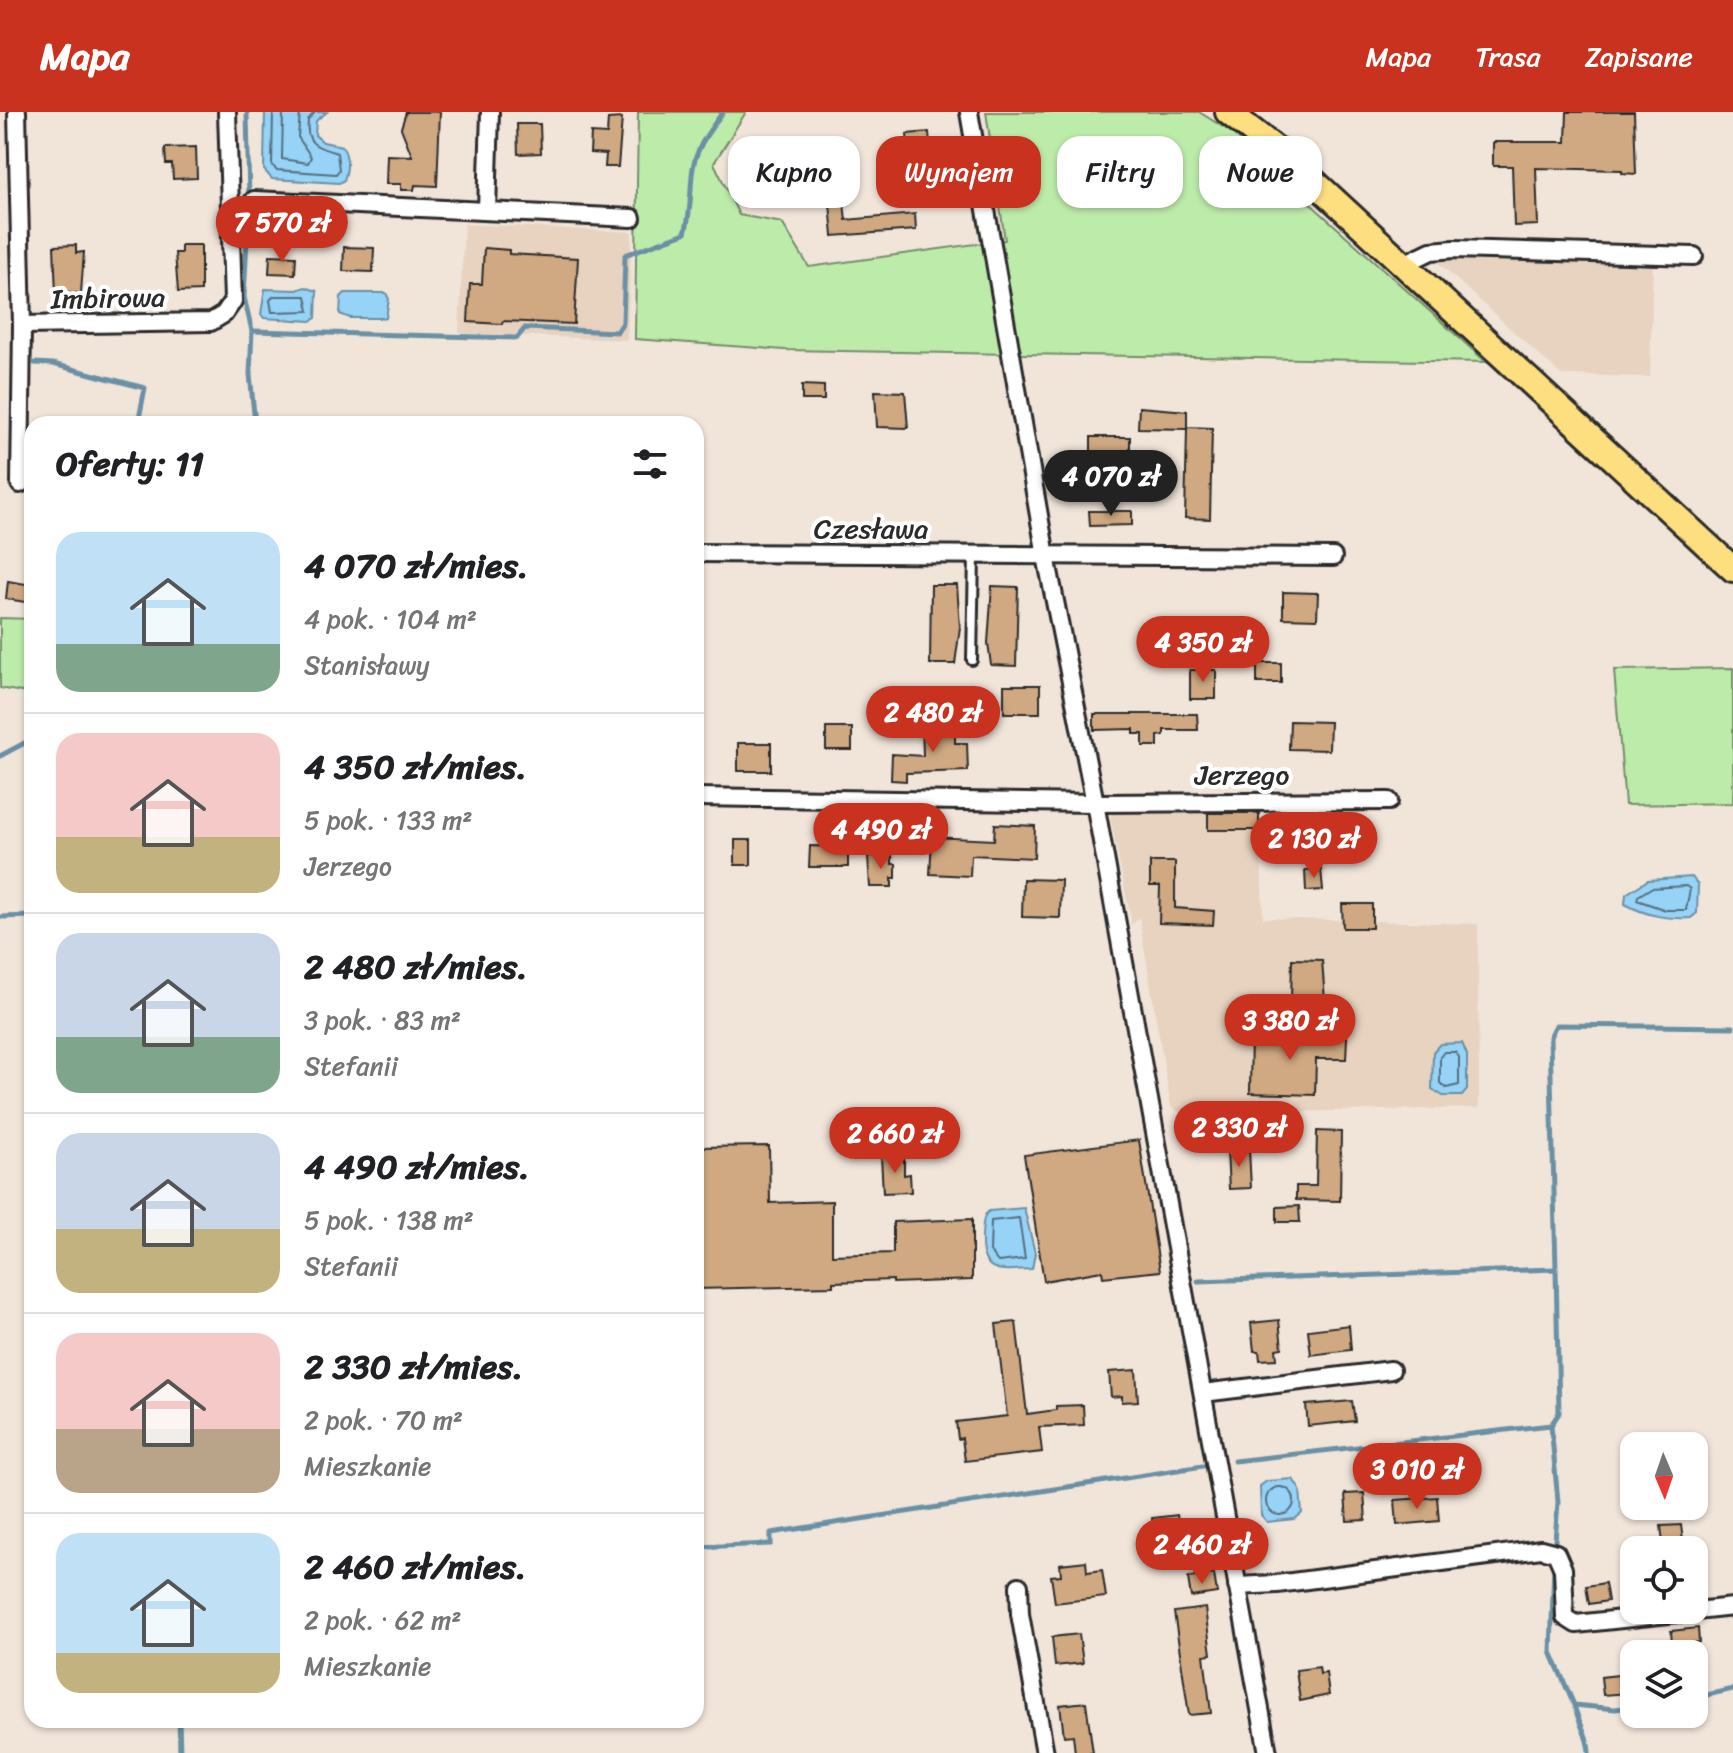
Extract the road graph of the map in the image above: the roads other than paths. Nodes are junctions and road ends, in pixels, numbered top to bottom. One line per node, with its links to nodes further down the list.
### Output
1 (17, 112): 11 (street, Imbirowa)
2 (227, 112): 11 (street, Imbirowa)
3 (490, 112): 7 (street)
4 (969, 112): 15 (street)
5 (1228, 112): 10 (main road)
6 (254, 200): 7 (street)
7 (487, 210): 8 (street)
8 (632, 218)
9 (1694, 256): 10 (street)
10 (1404, 264): 17 (main road)
11 (22, 325): 12 (street, Imbirowa)
12 (20, 484)
13 (704, 553): 14 (street, Czesława)
14 (974, 555): 15 (street, Czesława); 18 (lane)
15 (1046, 556): 16 (street, Czesława); 21 (street)
16 (1333, 557)
17 (1733, 569)
18 (972, 660)
19 (704, 797): 21 (street, Jerzego)
20 (1389, 801): 21 (street, Jerzego)
21 (1095, 803): 23 (street)
22 (1391, 1370): 23 (street)
23 (1203, 1393): 25 (street)
24 (1019, 1586): 27 (street)
25 (1237, 1586): 26 (street); 28 (street)
26 (1733, 1607)
27 (1045, 1753)
28 (1268, 1753)

